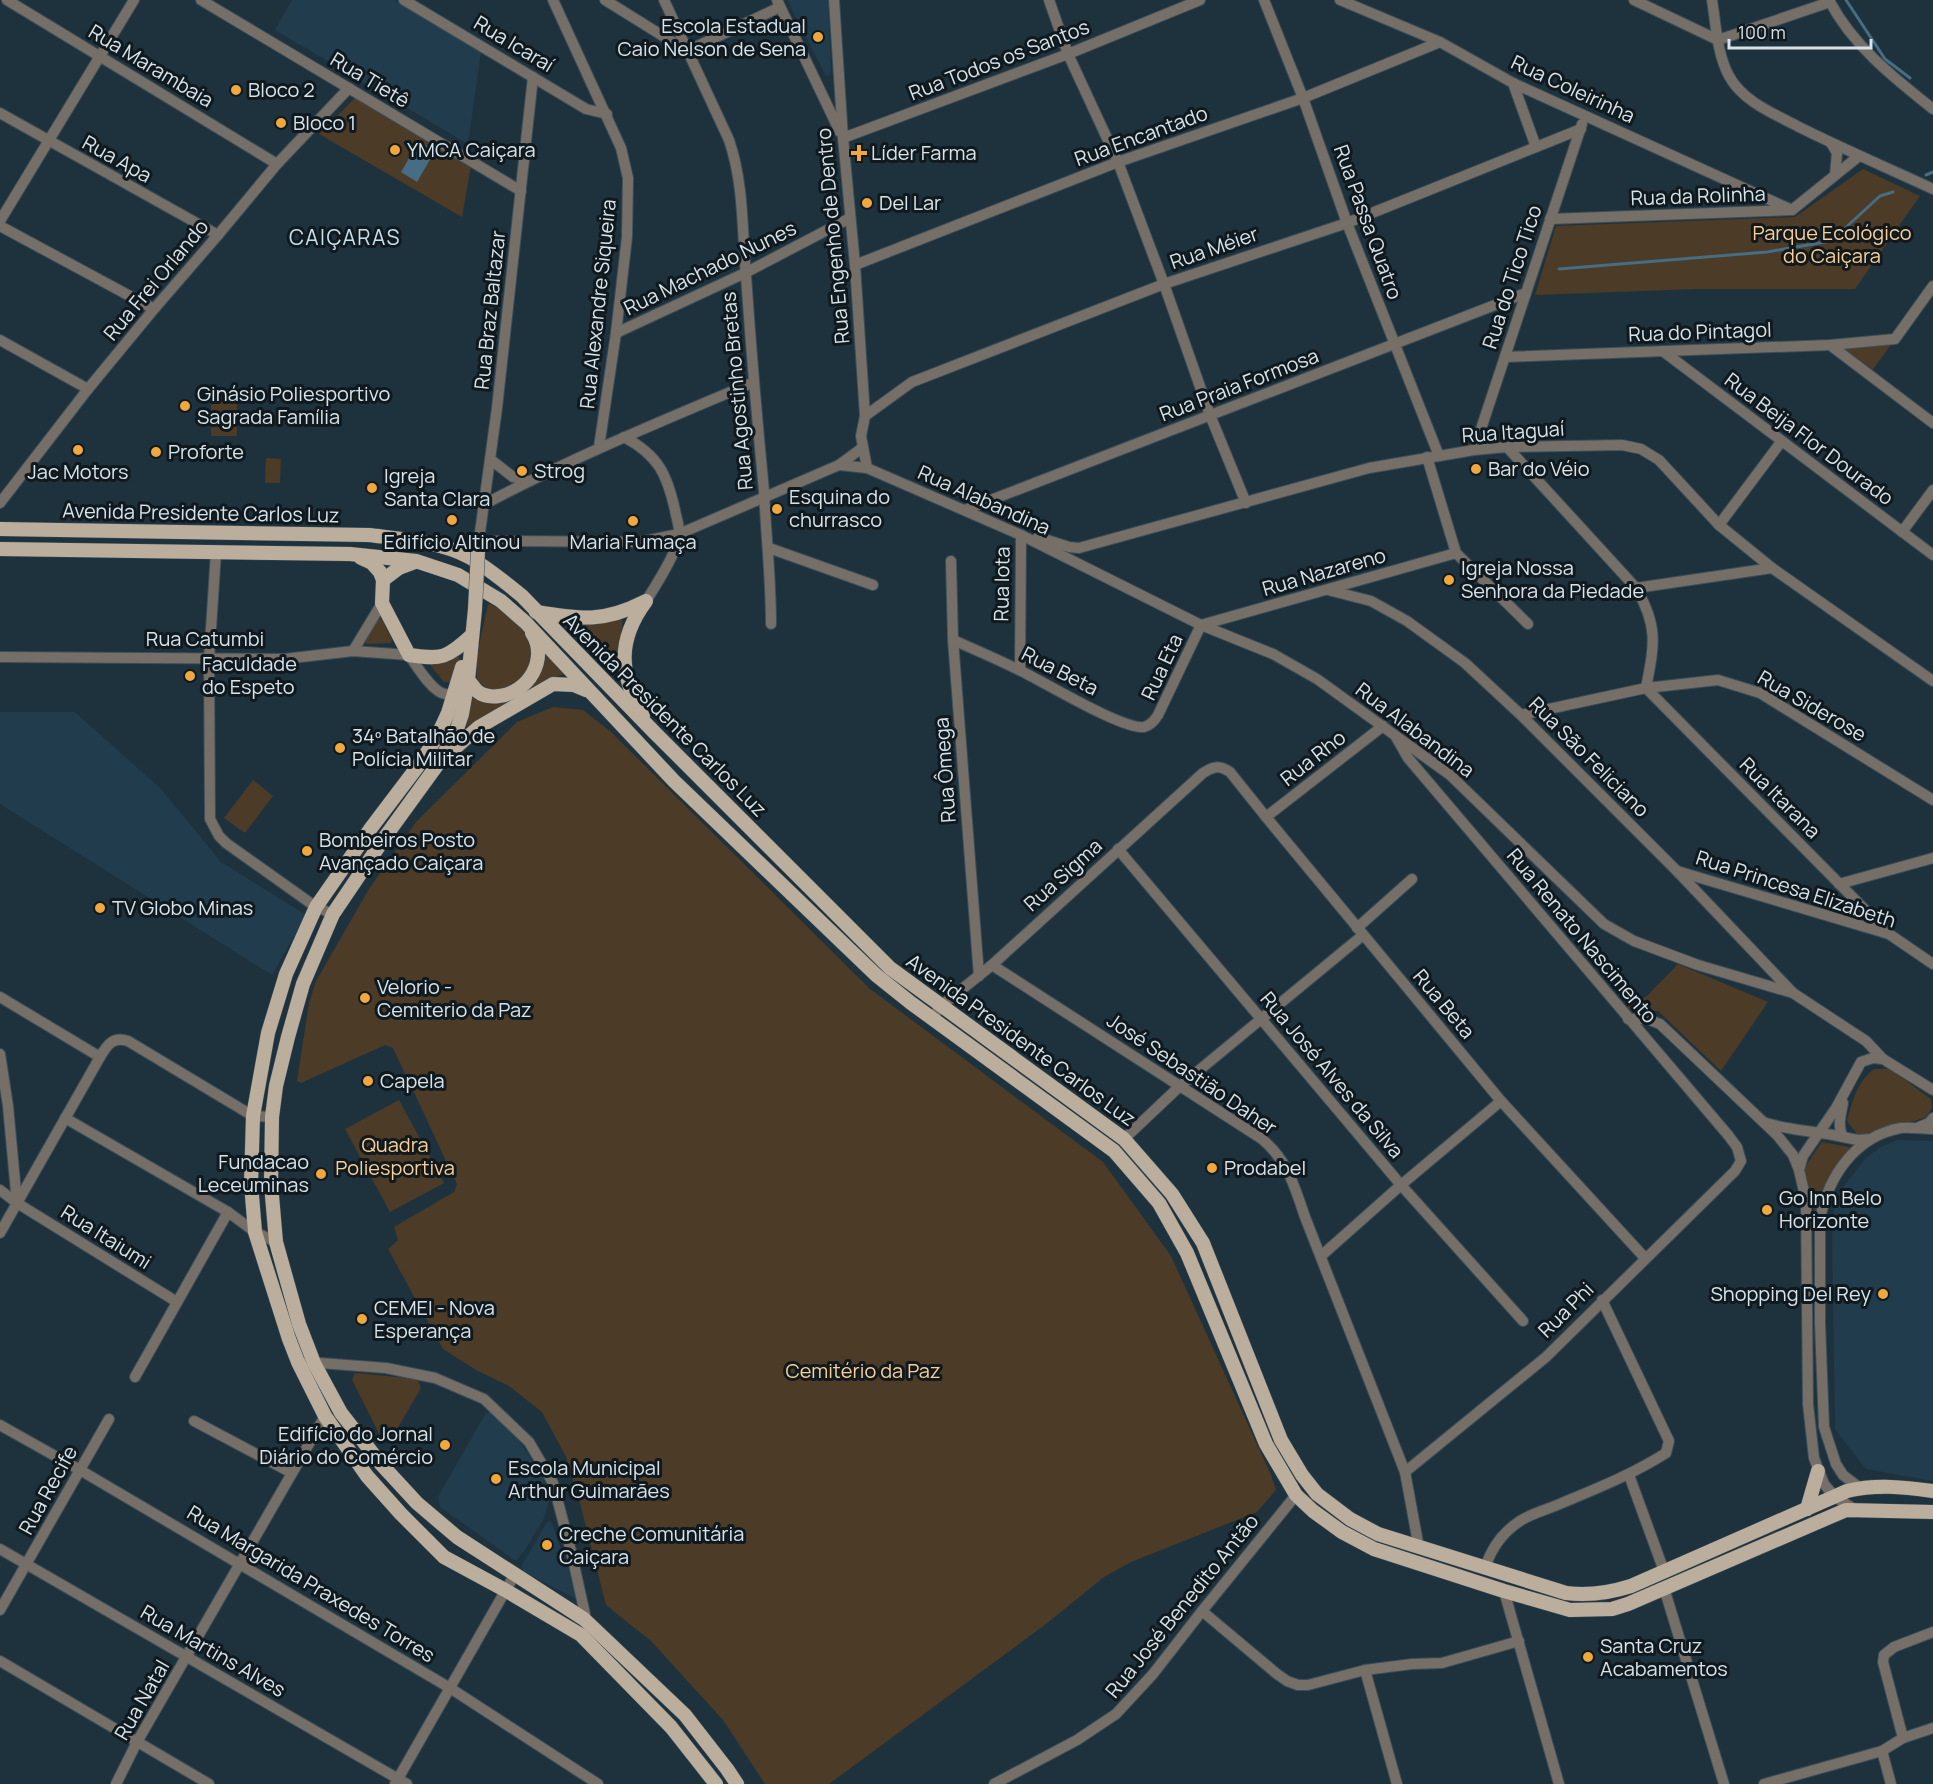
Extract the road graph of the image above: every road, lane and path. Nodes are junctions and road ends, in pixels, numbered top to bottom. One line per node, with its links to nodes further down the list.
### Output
1 (7, 0): 21 (street, Rua Marambaia)
2 (134, 0): 21 (street)
3 (201, 0): 24 (street, Rua Tietê)
4 (404, 0): 22 (street, Rua Icaraí)
5 (553, 0): 28 (street, Rua Alexandre Siqueira)
6 (604, 0): 19 (street)
7 (664, 0): 19 (street, Rua Agostinho Bretas)
8 (834, 0): 31 (street, Rua Engenho de Dentro)
9 (1049, 0): 20 (street)
10 (1200, 0): 20 (street, Rua Todos os Santos)
11 (1264, 0): 25 (street, Rua Passa Quatro)
12 (1340, 0): 18 (street, Rua Coleirinha)
13 (1634, 0): 17 (street)
14 (1712, 0): 17 (street)
15 (1829, 1): 17 (street); 26 (street)
16 (779, 4): 19 (street); 31 (street)
17 (1718, 40): 33 (street)
18 (1440, 42): 23 (street, Rua Coleirinha); 25 (street, Rua Encantado)
19 (687, 51): 49 (street, Rua Agostinho Bretas)
20 (1068, 54): 31 (street, Rua Todos os Santos); 36 (street)
21 (99, 56): 32 (street); 37 (street, Rua Marambaia)
22 (533, 77): 28 (street, Rua Icaraí); 40 (street, Rua Braz Baltazar)
23 (1513, 82): 29 (street, Rua Coleirinha); 34 (street)
24 (349, 88): 37 (street, Rua Frei Orlando); 40 (street, Rua Tietê)
25 (1303, 98): 36 (street, Rua Encantado); 45 (street, Rua Passa Quatro)
26 (1933, 109)
27 (0, 113): 32 (street, Rua Apa)
28 (607, 114): 54 (street, Rua Alexandre Siqueira)
29 (1586, 116): 30 (street, Rua do Tico Tico); 41 (street, Rua Coleirinha)
30 (1581, 129): 34 (street, Rua Méier); 43 (street, Rua do Tico Tico)
31 (843, 138): 42 (street, Rua Engenho de Dentro)
32 (48, 141): 44 (street); 47 (street, Rua Apa)
33 (1831, 143): 35 (street); 38 (street)
34 (1536, 147): 45 (street, Rua Méier)
35 (1858, 156): 38 (street, Rua da Rolinha); 39 (street)
36 (1118, 162): 48 (street, Rua Encantado); 50 (street)
37 (277, 164): 47 (street, Rua Frei Orlando)
38 (1835, 175): 41 (street, Rua da Rolinha)
39 (1933, 189)
40 (521, 191): 72 (street, Rua Braz Baltazar)
41 (1792, 210): 43 (street, Rua da Rolinha)
42 (850, 218): 48 (street, Rua Engenho de Dentro); 49 (street, Rua Machado Nunes)
43 (1550, 219): 52 (street, Rua do Tico Tico)
44 (0, 221)
45 (1347, 223): 50 (street, Rua Méier); 56 (street, Rua Passa Quatro)
46 (0, 226): 53 (street)
47 (218, 236): 53 (street, Rua Frei Orlando)
48 (855, 265): 62 (street, Rua Engenho de Dentro)
49 (745, 273): 54 (street, Rua Machado Nunes); 60 (street, Rua Agostinho Bretas)
50 (1164, 284): 62 (street, Rua Méier); 63 (street)
51 (1931, 291): 57 (street, Rua do Pintagol)
52 (1526, 293): 56 (street, Rua Praia Formosa); 59 (street, Rua do Tico Tico)
53 (154, 309): 61 (street, Rua Frei Orlando)
54 (616, 333): 67 (street, Rua Alexandre Siqueira)
55 (0, 339): 61 (street)
56 (1394, 344): 63 (street, Rua Praia Formosa); 71 (street, Rua Passa Quatro)
57 (1830, 345): 58 (street, Rua do Pintagol); 64 (street)
58 (1664, 352): 59 (street, Rua do Pintagol); 66 (street, Rua Beija Flor Dourado)
59 (1504, 357): 70 (street, Rua do Tico Tico)
60 (754, 382): 65 (street); 77 (street, Rua Agostinho Bretas)
61 (88, 389): 78 (street, Rua Frei Orlando)
62 (865, 416): 69 (street, Rua Engenho de Dentro)
63 (1210, 416): 79 (street); 81 (street, Rua Praia Formosa)
64 (1933, 423)
65 (624, 437): 67 (street); 86 (street)
66 (1781, 442): 82 (street); 85 (street, Rua Beija Flor Dourado)
67 (599, 447): 75 (street)
68 (1507, 447): 70 (street, Rua Itaguaí); 82 (street, Rua Itaguaí); 101 (street)
69 (862, 448): 73 (street); 74 (street, Rua Engenho de Dentro)
70 (1474, 450): 71 (street, Rua Itaguaí)
71 (1433, 457): 79 (street, Rua Itaguaí); 93 (street, Rua Passa Quatro)
72 (490, 459): 75 (street); 80 (street, Rua Braz Baltazar)
73 (839, 465): 74 (street, Rua Alabandina); 77 (street)
74 (867, 468): 81 (street, Rua Alabandina)
75 (528, 481): 80 (street)
76 (1933, 490): 85 (street)
77 (764, 496): 86 (street); 89 (street, Rua Agostinho Bretas)
78 (0, 503)
79 (1246, 503): 87 (street, Rua Itaguaí)
80 (483, 505): 83 (street, Rua Braz Baltazar)
81 (965, 510): 87 (street, Rua Alabandina)
82 (1719, 525): 98 (street, Rua Itaguaí)
83 (480, 528): 88 (street); 91 (street, Rua Braz Baltazar)
84 (0, 529): 105 (main road, Avenida Presidente Carlos Luz)
85 (1902, 532): 95 (street, Rua Beija Flor Dourado)
86 (679, 534): 88 (street); 103 (street)
87 (1023, 536): 109 (street, Rua Alabandina); 116 (street, Rua Iota)
88 (493, 541): 91 (street)
89 (768, 548): 100 (street); 106 (street, Rua Agostinho Bretas)
90 (0, 549): 92 (main road, Avenida Presidente Carlos Luz)
91 (478, 549): 110 (main road, bridge)
92 (216, 552): 94 (main road, Avenida Presidente Carlos Luz); 115 (street)
93 (1456, 553): 102 (street, Rua Nazareno); 108 (street)
94 (350, 554): 96 (main road, Avenida Presidente Carlos Luz); 99 (main road)
95 (1933, 555)
96 (416, 561): 99 (main road); 107 (main road, Avenida Presidente Carlos Luz)
97 (951, 561): 111 (street, Rua Ômega)
98 (1772, 568): 101 (street); 118 (street, Rua Itaguaí)
99 (383, 580): 104 (main road)
100 (873, 585)
101 (1636, 588): 119 (street)
102 (1328, 590): 109 (street, Rua Nazareno); 122 (street, Rua São Feliciano)
103 (646, 601): 105 (main road); 125 (main road)
104 (382, 603): 112 (street); 113 (main road)
105 (536, 612): 125 (main road, Avenida Presidente Carlos Luz)
106 (771, 619)
107 (526, 623): 117 (main road); 120 (main road, Avenida Presidente Carlos Luz)
108 (1528, 624)
109 (1201, 625): 123 (street, Rua Eta); 124 (street, Rua Alabandina)
110 (471, 636): 113 (main road, Rua Catumbi); 117 (main road); 121 (main road)
111 (953, 640): 116 (street, Rua Beta); 142 (street, Rua Ômega)
112 (353, 651): 113 (street, Rua Catumbi); 115 (street, Rua Catumbi)
113 (410, 655): 121 (street)
114 (0, 657): 115 (street, Rua Catumbi)
115 (209, 659): 136 (street)
116 (1020, 670): 123 (street, Rua Beta)
117 (468, 680): 127 (main road)
118 (1933, 681)
119 (1646, 688): 122 (street, Rua Siderose); 129 (street, Rua Siderose); 135 (street, Rua Itarana)
120 (588, 690): 127 (main road); 146 (main road, Avenida Presidente Carlos Luz)
121 (455, 693): 136 (main road)
122 (1521, 715): 133 (street, Rua São Feliciano)
123 (1152, 723)
124 (1383, 726): 126 (street, Rua Alabandina); 130 (street, Rua Rho)
125 (654, 732): 145 (main road, Avenida Presidente Carlos Luz)
126 (1395, 734): 143 (street, Rua Alabandina); 147 (street, Rua Renato Nascimento)
127 (438, 764): 137 (main road)
128 (1223, 767): 130 (street, Rua Beta); 131 (street, Rua Sigma)
129 (1933, 800)
130 (1266, 818): 138 (street, Rua Beta)
131 (1118, 849): 141 (street, Rua Sigma); 148 (street, Rua José Alves da Silva)
132 (1933, 858): 135 (street)
133 (1677, 871): 139 (street, Rua Princesa Elizabeth); 143 (street, Rua São Feliciano)
134 (1412, 879): 138 (street)
135 (1839, 884): 139 (street, Rua Itarana)
136 (316, 907): 137 (street); 156 (main road)
137 (333, 914): 157 (main road)
138 (1360, 931): 148 (street); 155 (street, Rua Beta)
139 (1889, 934): 140 (street, Rua Princesa Elizabeth)
140 (1933, 964)
141 (992, 965): 142 (street, Rua Sigma); 152 (street, José Sebastião Daher)
142 (979, 976): 145 (street, Rua Sigma)
143 (1793, 993): 151 (street, Rua Alabandina)
144 (0, 998): 150 (street)
145 (941, 1006): 146 (street, Rua Sigma); 166 (main road, Avenida Presidente Carlos Luz)
146 (932, 1018): 197 (main road, Avenida Presidente Carlos Luz)
147 (1628, 1018): 160 (street); 167 (street, Rua Renato Nascimento)
148 (1261, 1019): 152 (street); 169 (street, Rua José Alves da Silva)
149 (0, 1054): 171 (street)
150 (100, 1056): 156 (street); 158 (street)
151 (1883, 1059): 153 (street, Rua Alabandina); 154 (street)
152 (1180, 1086): 166 (street); 176 (street, José Sebastião Daher)
153 (1930, 1090)
154 (1845, 1094): 163 (street); 164 (street)
155 (1501, 1101): 169 (street); 177 (street, Rua Beta)
156 (253, 1116): 157 (street); 174 (main road)
157 (272, 1117): 175 (main road)
158 (65, 1118): 171 (street); 172 (street)
159 (1933, 1118): 161 (street)
160 (1763, 1122): 163 (street); 168 (street)
161 (1915, 1128): 162 (street); 165 (street)
162 (1933, 1130)
163 (1820, 1132): 164 (street); 168 (street)
164 (1843, 1137): 165 (street)
165 (1875, 1138): 195 (street)
166 (1124, 1139): 202 (main road, Avenida Presidente Carlos Luz)
167 (1741, 1161): 177 (street, Rua Phi)
168 (1799, 1170): 190 (street)
169 (1401, 1185): 176 (street); 180 (street, Rua José Alves da Silva)
170 (0, 1190): 171 (street, Rua Itaiumi)
171 (17, 1203): 173 (street); 179 (street, Rua Itaiumi)
172 (228, 1212): 174 (street); 179 (street)
173 (0, 1233)
174 (255, 1233): 175 (street); 181 (main road)
175 (276, 1242): 182 (main road)
176 (1321, 1256): 191 (street, José Sebastião Daher)
177 (1645, 1258): 178 (street, Rua Phi)
178 (1602, 1300): 191 (street, Rua Phi); 193 (street)
179 (177, 1302): 183 (street)
180 (1523, 1321)
181 (298, 1362): 182 (street); 184 (main road)
182 (314, 1363): 188 (main road); 214 (street)
183 (135, 1377)
184 (325, 1416): 192 (street, Rua Natal); 194 (main road)
185 (109, 1419): 189 (street, Rua Recife)
186 (194, 1421): 192 (street)
187 (0, 1425): 189 (street, Rua Margarida Praxedes Torres)
188 (381, 1464): 194 (main road); 208 (main road)
189 (80, 1470): 204 (street, Rua Margarida Praxedes Torres); 205 (street, Rua Recife)
190 (1818, 1471): 198 (street); 199 (main road)
191 (1404, 1472): 202 (street, José Sebastião Daher)
192 (292, 1473): 204 (street, Rua Natal)
193 (1629, 1475): 206 (street); 207 (street)
194 (367, 1476): 210 (main road)
195 (1860, 1488): 196 (main road, Avenida Presidente Carlos Luz); 198 (main road, Avenida Presidente Carlos Luz)
196 (1933, 1491)
197 (1296, 1495): 211 (main road, Avenida Presidente Carlos Luz); 213 (street, Rua José Benedito Antão)
198 (1836, 1497): 199 (main road, Avenida Presidente Carlos Luz); 200 (street)
199 (1807, 1509): 207 (main road, Avenida Presidente Carlos Luz)
200 (1854, 1509): 201 (main road, Avenida Presidente Carlos Luz); 209 (main road, Avenida Presidente Carlos Luz)
201 (1933, 1512)
202 (1419, 1548): 206 (main road, Avenida Presidente Carlos Luz)
203 (0, 1549): 205 (street, Rua Martins Alves)
204 (240, 1563): 217 (street, Rua Natal); 220 (street, Rua Margarida Praxedes Torres)
205 (27, 1564): 212 (street, Rua Recife); 217 (street, Rua Martins Alves)
206 (1485, 1568): 207 (main road, Avenida Presidente Carlos Luz)
207 (1664, 1571)
208 (515, 1574): 210 (street); 214 (main road)
209 (1664, 1588): 211 (main road, Avenida Presidente Carlos Luz); 234 (street)
210 (506, 1590): 220 (street); 229 (main road)
211 (1504, 1591): 216 (street)
212 (0, 1610)
213 (1202, 1611): 219 (street); 231 (street, Rua José Benedito Antão)
214 (584, 1619): 230 (main road)
215 (1933, 1632): 222 (street)
216 (1519, 1641): 219 (street); 233 (street)
217 (188, 1657): 223 (street, Rua Natal); 225 (street, Rua Martins Alves)
218 (0, 1661): 223 (street)
219 (1365, 1670): 232 (street)
220 (450, 1688): 225 (street); 228 (street, Rua Margarida Praxedes Torres)
221 (1933, 1728): 222 (street)
222 (1903, 1738): 224 (street)
223 (137, 1742): 226 (street, Rua Natal); 227 (street)
224 (1882, 1751): 235 (street); 236 (street)
225 (400, 1782)
226 (116, 1784)
227 (209, 1784)
228 (598, 1784)
229 (716, 1784)
230 (737, 1784)
231 (994, 1784)
232 (1397, 1784)
233 (1559, 1784)
234 (1724, 1784)
235 (1764, 1784)
236 (1891, 1784)

